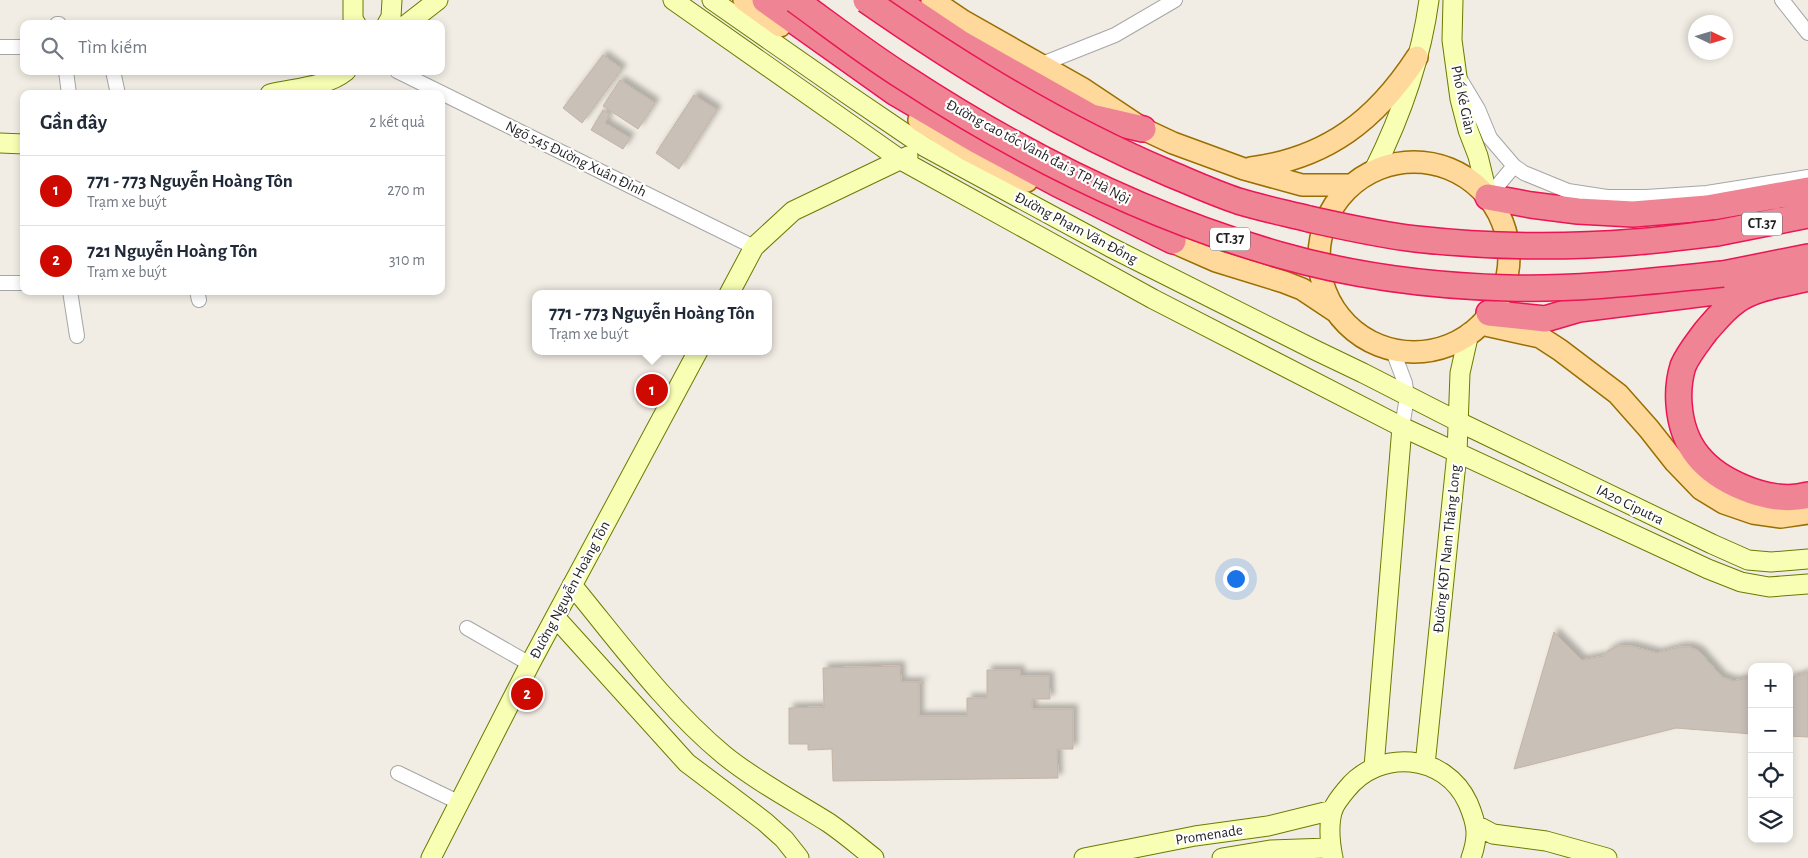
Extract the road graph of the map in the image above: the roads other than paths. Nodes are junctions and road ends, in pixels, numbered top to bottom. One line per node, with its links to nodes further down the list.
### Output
1 (353, 0): 18 (street)
2 (392, 0): 19 (street)
3 (438, 0): 20 (street)
4 (673, 0): 40 (street, Đường Phạm Văn Đồng)
5 (712, 0): 39 (street, Đường Phạm Văn Đồng)
6 (744, 0): 49 (main road, Đường Phạm Văn Đồng)
7 (765, 0): 49 (highway)
8 (784, 0): 49 (main road, Đường Phạm Văn Đồng)
9 (795, 0): 51 (highway, Đường cao tốc Vành đai 3 TP. Hà Nội / CT.37, bridge)
10 (866, 0): 48 (highway, CT.37, bridge)
11 (885, 0): 36 (main road)
12 (896, 0): 36 (highway)
13 (932, 0): 25 (main road)
14 (1174, 0): 25 (street)
15 (1429, 0): 24 (street)
16 (1453, 0): 26 (street, Phố Kẻ Giàn)
17 (1782, 0): 21 (street)
18 (354, 20)
19 (390, 20)
20 (411, 20)
21 (1808, 32)
22 (0, 47): 23 (street)
23 (20, 47)
24 (1418, 57): 42 (main road); 43 (street)
25 (1042, 64): 36 (main road)
26 (1455, 72): 41 (street); 47 (street, Phố Kẻ Giàn)
27 (67, 75): 31 (street)
28 (114, 75): 32 (street)
29 (338, 75): 33 (street)
30 (405, 75): 34 (street, Ngõ 545 Đường Xuân Đỉnh)
31 (68, 90)
32 (117, 90)
33 (288, 90)
34 (435, 90)
35 (445, 95): 50 (street, Ngõ 545 Đường Xuân Đỉnh)
36 (1143, 129): 42 (main road)
37 (0, 143): 38 (street)
38 (20, 144)
39 (925, 147): 40 (street); 62 (street, Đường Phạm Văn Đồng)
40 (901, 160): 50 (street); 64 (street, Đường Phạm Văn Đồng)
41 (1514, 166): 44 (street); 47 (street)
42 (1244, 169): 45 (main road)
43 (1374, 170): 45 (main road); 47 (main road)
44 (1808, 178)
45 (1351, 185): 57 (main road)
46 (1808, 190): 47 (highway)
47 (1488, 197): 58 (main road)
48 (1808, 215)
49 (1173, 241): 57 (main road, Đường Phạm Văn Đồng)
50 (754, 248): 55 (street)
51 (1808, 257)
52 (1801, 280): 58 (highway); 66 (highway)
53 (0, 283): 54 (street)
54 (20, 283)
55 (731, 290)
56 (71, 295): 59 (street)
57 (1335, 311): 60 (main road)
58 (1480, 323): 60 (main road); 63 (street, Đường KĐT Nam Thăng Long); 67 (main road)
59 (77, 336)
60 (1393, 351): 62 (street)
61 (696, 355): 70 (street, Đường Nguyễn Hoàng Tôn)
62 (1407, 397): 63 (street, Đường Phạm Văn Đồng); 64 (street)
63 (1459, 422): 65 (street, Đường KĐT Nam Thăng Long); 68 (street, IA20 Ciputra)
64 (1402, 427): 65 (street, Đường Phạm Văn Đồng); 75 (street)
65 (1457, 453): 69 (street, IA20 Ciputra); 74 (street, Đường KĐT Nam Thăng Long)
66 (1808, 495)
67 (1808, 513)
68 (1808, 559)
69 (1808, 584)
70 (572, 585): 71 (street, Đường Nguyễn Hoàng Tôn); 82 (street)
71 (556, 618): 73 (street, Đường Nguyễn Hoàng Tôn); 81 (street)
72 (467, 628): 73 (street)
73 (530, 664): 77 (street, Đường Nguyễn Hoàng Tôn)
74 (1425, 765): 75 (street); 79 (street)
75 (1374, 767): 78 (street)
76 (398, 773): 77 (street)
77 (458, 802): 80 (street, Đường Nguyễn Hoàng Tôn)
78 (1333, 810): 83 (street, Promenade); 85 (street)
79 (1476, 825): 86 (street); 87 (street)
80 (431, 858)
81 (799, 858)
82 (874, 858)
83 (1084, 858)
84 (1222, 858): 85 (street)
85 (1333, 858)
86 (1471, 858)
87 (1608, 858)

